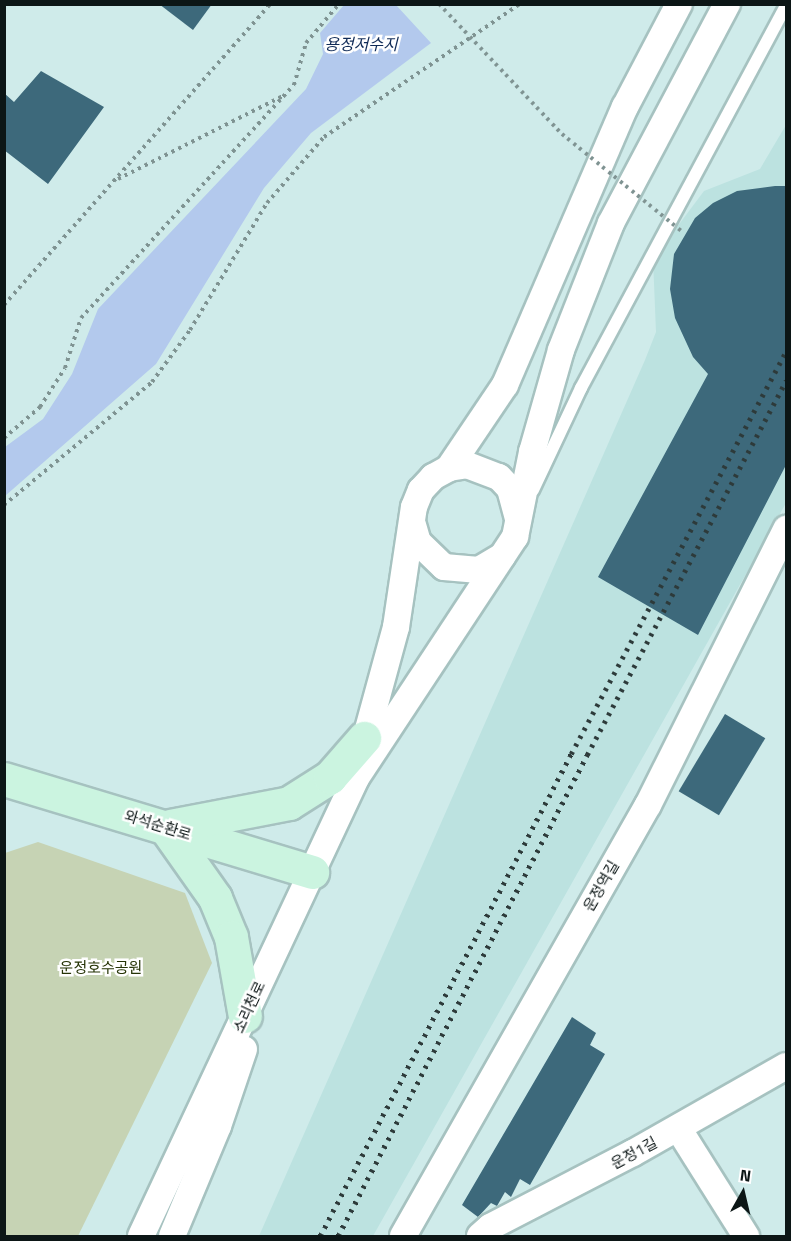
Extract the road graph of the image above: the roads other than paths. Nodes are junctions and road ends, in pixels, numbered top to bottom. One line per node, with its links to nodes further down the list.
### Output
1 (679, 4): 4 (street)
2 (727, 4): 5 (street)
3 (786, 5): 5 (lane)
4 (448, 468): 5 (street); 6 (street)
5 (519, 521): 8 (street)
6 (413, 525): 8 (street); 9 (street)
7 (786, 529): 20 (street, 운정역길)
8 (507, 552): 11 (street)
9 (364, 738): 11 (street); 12 (street)
10 (4, 778): 12 (street, 와석순환로)
11 (356, 778): 13 (street, 소리천로)
12 (165, 827): 13 (street, 와석순환로); 15 (street)
13 (312, 872): 14 (street, 소리천로)
14 (284, 932): 15 (street, 소리천로); 19 (street)
15 (245, 1016): 18 (street, 소리천로)
16 (786, 1066): 17 (street, 운정1길)
17 (678, 1128): 21 (street, 운정1길); 22 (street)
18 (141, 1236)
19 (172, 1236)
20 (403, 1236)
21 (480, 1236)
22 (746, 1236)

